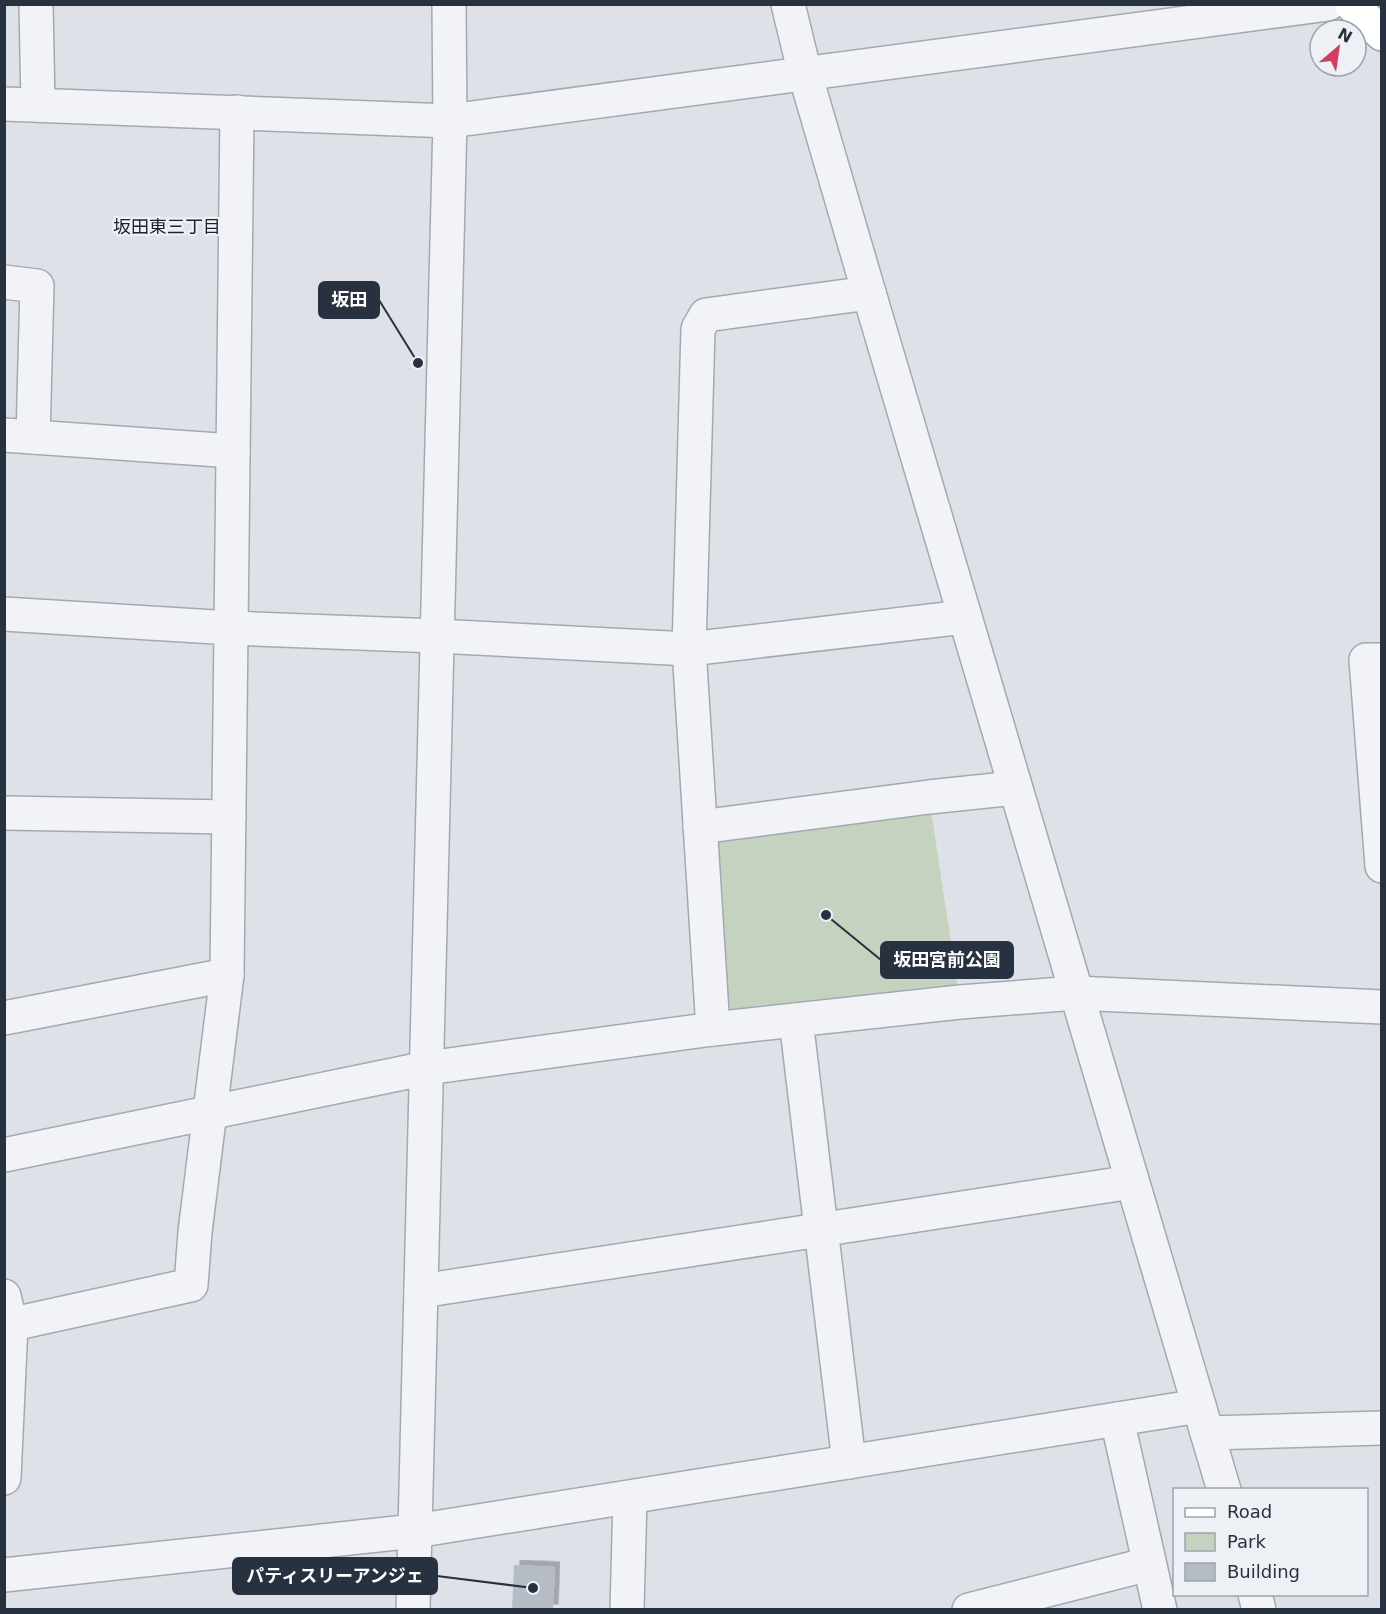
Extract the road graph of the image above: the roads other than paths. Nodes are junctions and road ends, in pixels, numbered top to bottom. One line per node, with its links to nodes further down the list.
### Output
1 (36, 4): 9 (street)
2 (449, 4): 11 (street)
3 (788, 4): 7 (street)
4 (1328, 4): 7 (street)
5 (1351, 4): 6 (main road)
6 (1382, 34)
7 (805, 74): 11 (street); 13 (street)
8 (4, 104): 9 (street)
9 (38, 105): 10 (street)
10 (237, 112): 11 (street); 15 (street)
11 (450, 121): 19 (street)
12 (4, 282): 14 (street)
13 (869, 293): 17 (street); 20 (street)
14 (19, 436): 15 (street)
15 (233, 451): 18 (street)
16 (4, 614): 18 (street)
17 (964, 617): 20 (street); 22 (street)
18 (231, 628): 19 (street); 24 (street)
19 (437, 636): 20 (street); 33 (street)
20 (689, 649): 25 (street)
21 (1382, 660): 26 (street)
22 (1015, 788): 25 (street); 28 (street)
23 (4, 813): 24 (street)
24 (229, 817): 27 (street)
25 (700, 827): 32 (street)
26 (1382, 866)
27 (227, 975): 30 (street); 34 (street)
28 (1076, 993): 29 (street); 31 (street); 36 (street)
29 (1382, 1008)
30 (4, 1018)
31 (796, 1020): 32 (street); 37 (street)
32 (712, 1029): 33 (street)
33 (427, 1068): 34 (street); 38 (street)
34 (211, 1114): 35 (street); 39 (street)
35 (4, 1155)
36 (1132, 1182): 37 (street); 41 (street)
37 (821, 1229): 38 (street); 43 (street)
38 (421, 1290): 47 (street)
39 (7, 1315): 44 (street)
40 (1117, 1419): 41 (street); 43 (street); 48 (street)
41 (1203, 1419): 42 (street); 45 (street)
42 (1382, 1428)
43 (849, 1462): 46 (street)
44 (4, 1478)
45 (1223, 1488)
46 (630, 1498): 47 (street); 51 (street)
47 (415, 1532): 49 (street); 50 (street)
48 (1149, 1564): 52 (street); 53 (street)
49 (4, 1575)
50 (413, 1610)
51 (627, 1610)
52 (969, 1610)
53 (1160, 1610)

